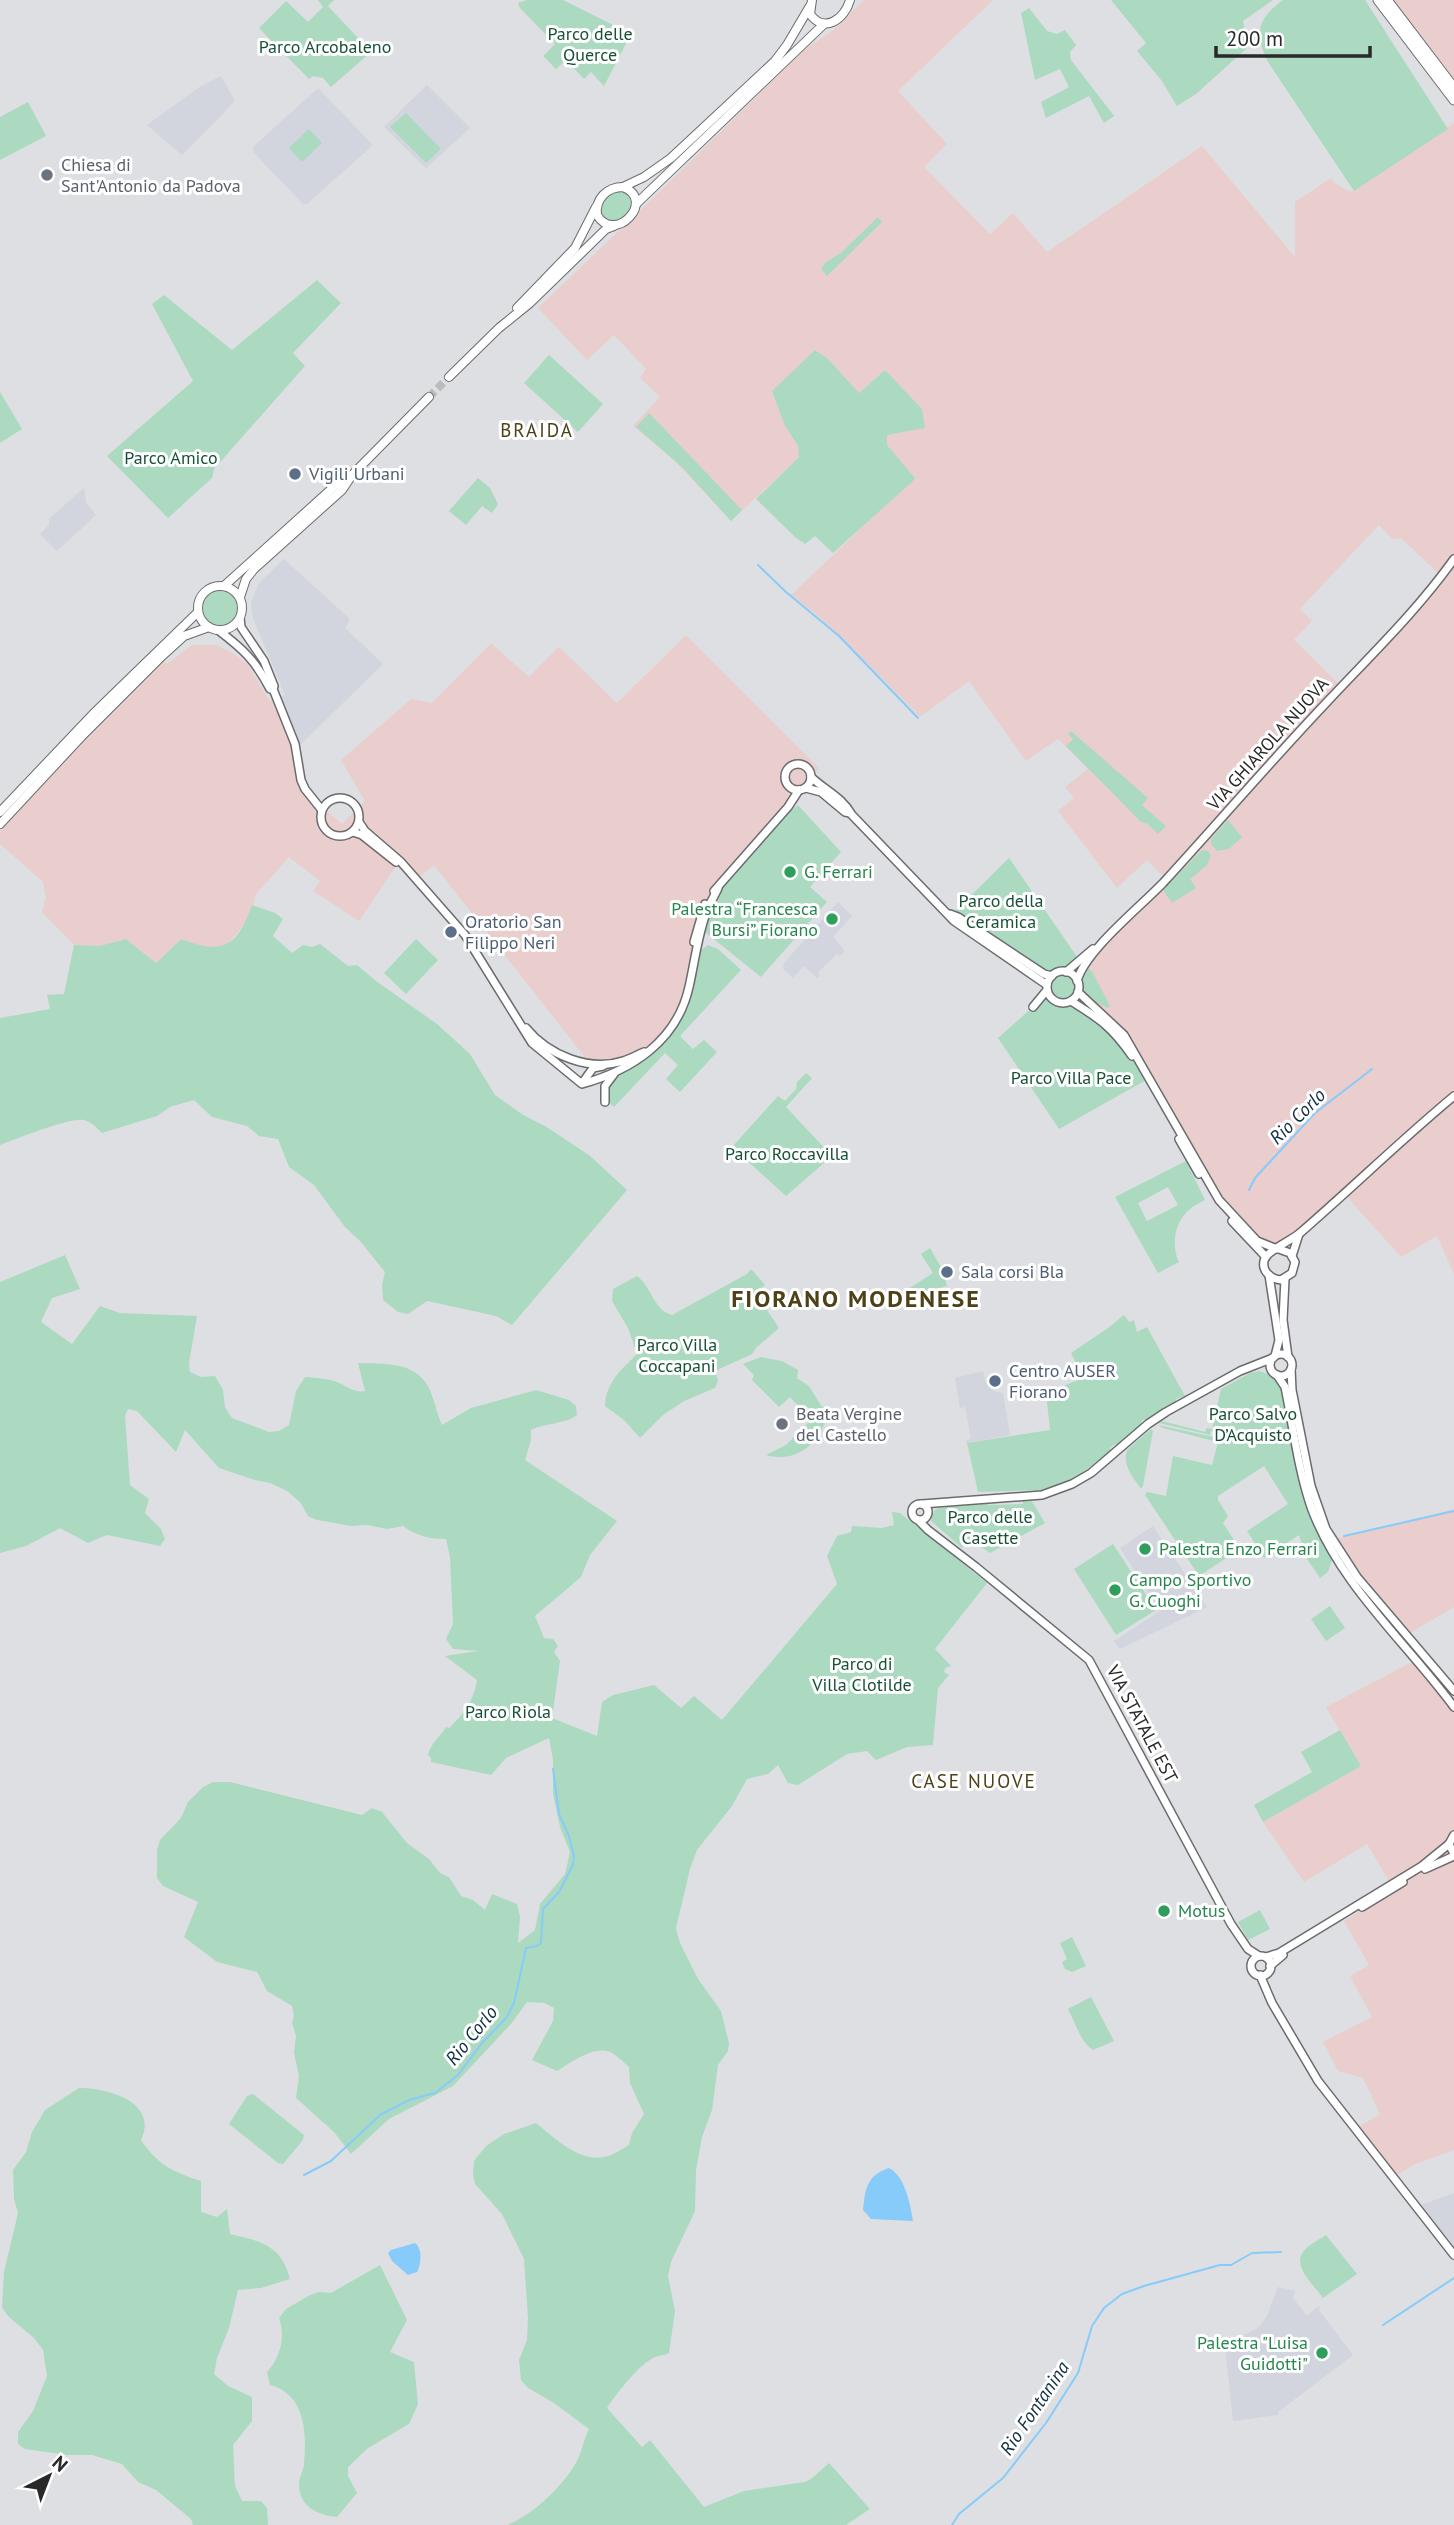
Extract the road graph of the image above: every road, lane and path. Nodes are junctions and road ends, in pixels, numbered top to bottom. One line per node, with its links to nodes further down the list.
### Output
1 (1378, 0): 7 (main road)
2 (1387, 0): 6 (main road)
3 (850, 1): 5 (main road)
4 (811, 3): 5 (main road); 8 (main road)
5 (824, 24): 9 (main road)
6 (1454, 88)
7 (1454, 100)
8 (623, 187): 9 (main road); 10 (main road)
9 (636, 204): 11 (main road)
10 (596, 207): 11 (main road); 12 (main road)
11 (614, 226): 12 (main road)
12 (499, 328): 13 (main road)
13 (449, 377)
14 (429, 397): 15 (main road)
15 (352, 475): 17 (main road); 18 (main road)
16 (1454, 559): 37 (street, VIA GHIAROLA NUOVA)
17 (224, 586): 18 (main road); 19 (main road)
18 (240, 597): 20 (main road)
19 (198, 612): 21 (main road); 29 (main road)
20 (240, 618): 21 (main road); 22 (street)
21 (214, 629): 22 (street); 33 (main road)
22 (273, 689): 26 (street)
23 (811, 777): 24 (street); 25 (street); 30 (street)
24 (789, 787): 25 (street); 31 (street)
25 (803, 789): 30 (street); 31 (street)
26 (306, 791): 27 (street); 28 (street)
27 (327, 802): 28 (street); 32 (street)
28 (321, 809): 34 (street)
29 (0, 812)
30 (849, 813): 36 (street)
31 (777, 818): 46 (street)
32 (359, 822): 34 (street); 35 (street)
33 (0, 824)
34 (353, 832): 35 (street)
35 (408, 871): 44 (street)
36 (950, 914): 39 (street); 41 (street)
37 (1100, 946): 38 (street, VIA GHIAROLA NUOVA); 40 (street, VIA GHIAROLA NUOVA)
38 (1066, 972): 39 (street); 40 (street)
39 (1052, 976): 41 (street)
40 (1077, 981): 42 (street)
41 (1047, 987): 43 (street); 43 (street)
42 (1078, 992): 45 (street); 53 (street)
43 (1052, 999): 45 (street)
44 (506, 1000): 47 (street); 49 (street)
45 (1071, 1001): 55 (street)
46 (648, 1052): 47 (street); 48 (street)
47 (607, 1064): 49 (street)
48 (614, 1073): 49 (street); 51 (street)
49 (584, 1082)
50 (1454, 1096): 52 (street)
51 (604, 1102)
52 (1299, 1234): 53 (street); 54 (street)
53 (1278, 1249): 54 (street); 55 (street)
54 (1292, 1255): 57 (street)
55 (1266, 1257): 56 (street)
56 (1269, 1275): 57 (street); 58 (street)
57 (1285, 1279): 59 (street)
58 (1274, 1357): 59 (street); 61 (street); 62 (street)
59 (1288, 1357): 60 (street)
60 (1291, 1370): 62 (street); 65 (street)
61 (1239, 1373): 62 (street); 63 (street)
62 (1275, 1374): 66 (street)
63 (925, 1506): 64 (street); 64 (street)
64 (922, 1519): 70 (street, VIA STATALE EST)
65 (1454, 1691)
66 (1454, 1707)
67 (1454, 1835): 68 (street)
68 (1450, 1844): 69 (street); 71 (street)
69 (1454, 1855): 73 (street)
70 (1231, 1924): 71 (street, VIA STATALE EST); 72 (street, VIA STATALE EST)
71 (1263, 1957): 72 (street); 73 (street, VIA STATALE EST)
72 (1252, 1961): 74 (street, VIA STATALE EST)
73 (1269, 1969): 74 (street); 75 (street, VIA STATALE EST)
74 (1260, 1975): 75 (street, VIA STATALE EST)
75 (1277, 2009): 76 (street, VIA STATALE EST)
76 (1454, 2255)

